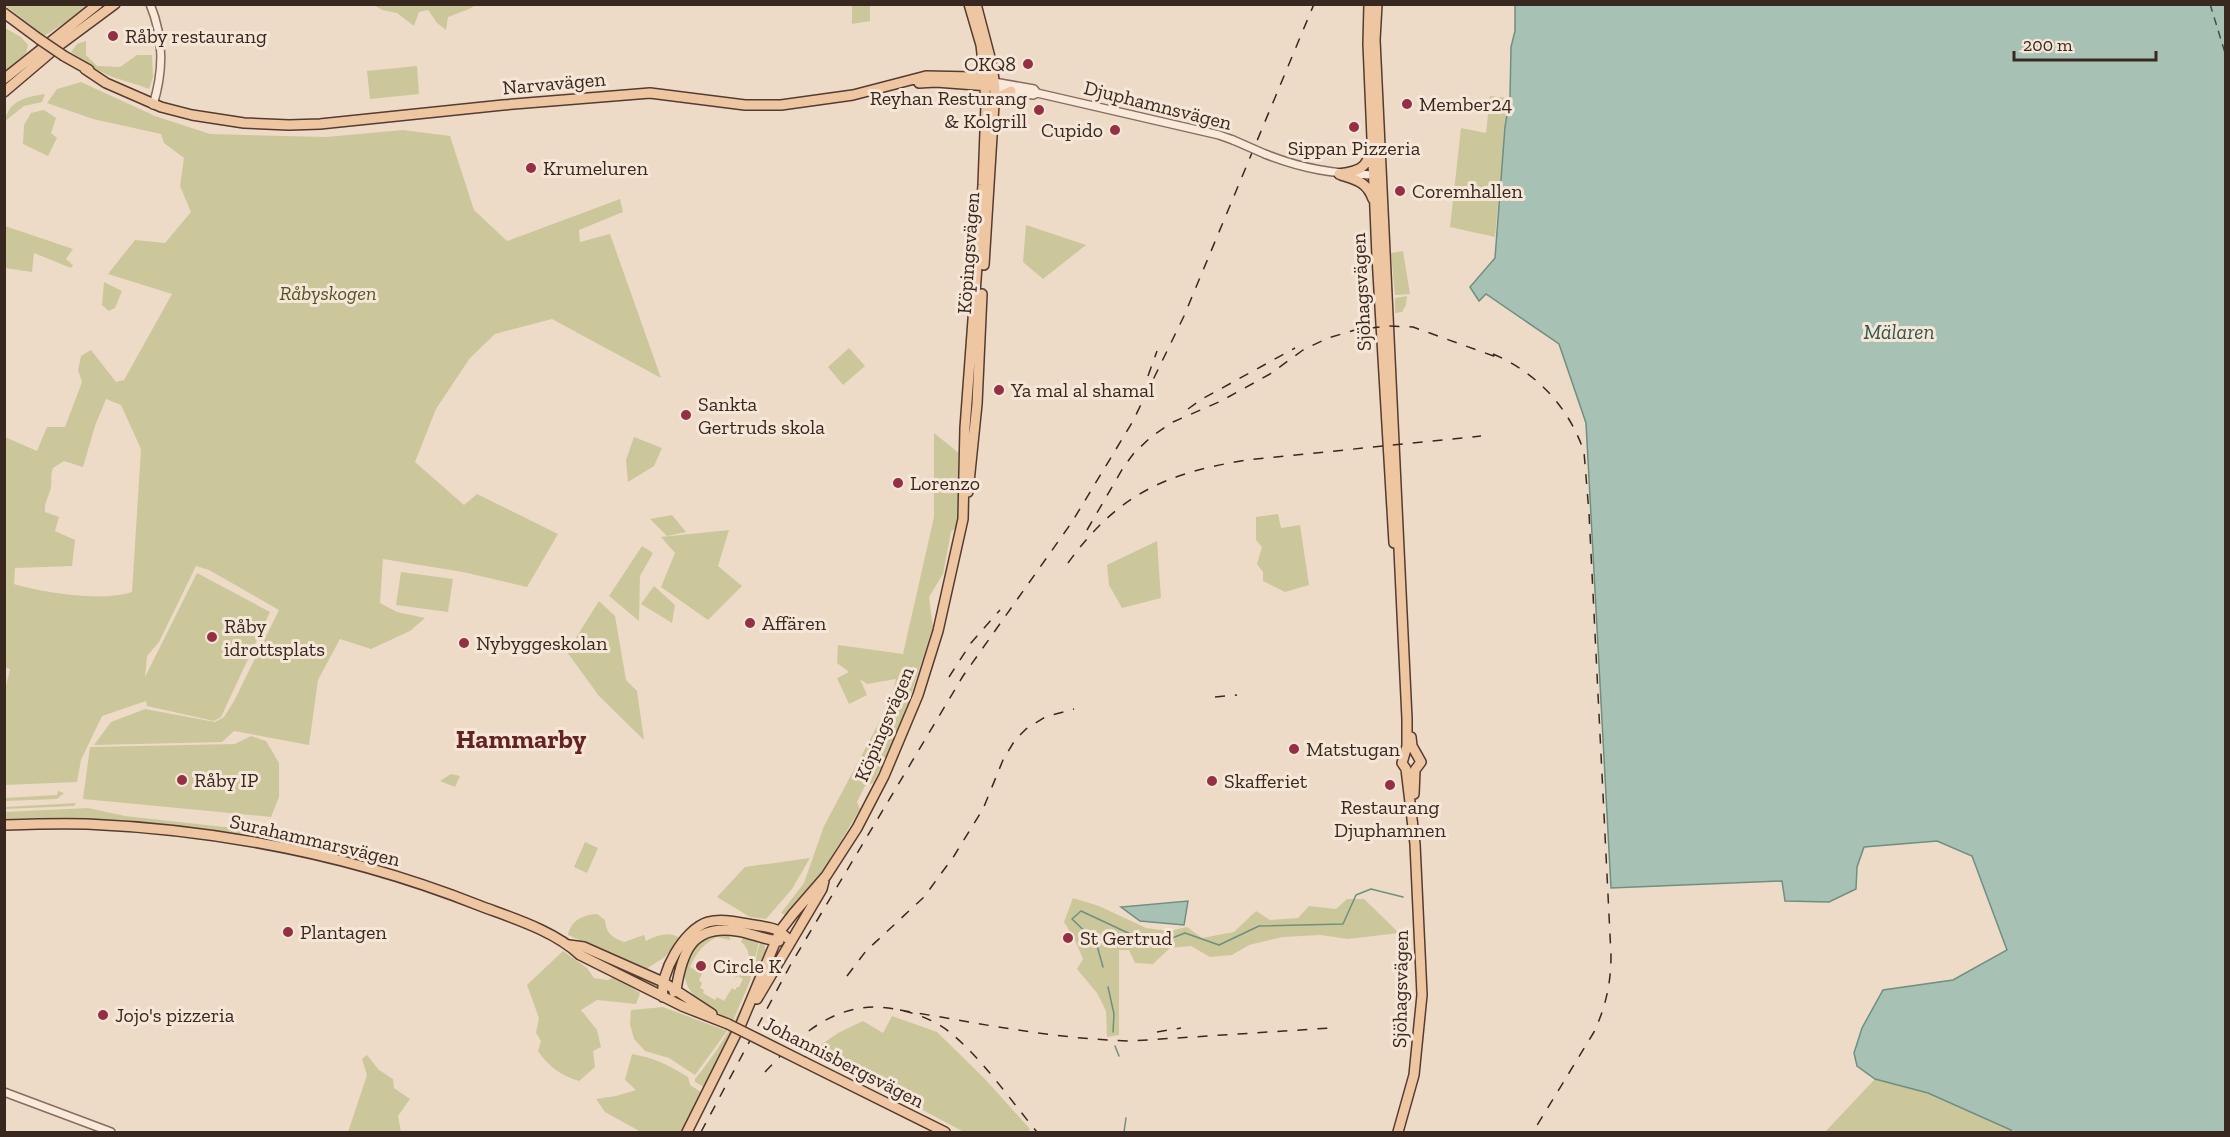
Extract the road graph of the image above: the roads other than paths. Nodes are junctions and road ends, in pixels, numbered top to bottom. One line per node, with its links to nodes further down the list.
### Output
1 (98, 4): 10 (main road)
2 (115, 4): 15 (main road)
3 (150, 4): 18 (street)
4 (969, 4): 13 (main road)
5 (976, 4): 13 (main road, Köpingsvägen)
6 (1372, 5): 8 (main road); 9 (main road, Sjöhagsvägen)
7 (4, 13): 18 (main road, Narvavägen, bridge)
8 (1376, 26): 9 (main road); 22 (main road, Sjöhagsvägen)
9 (1370, 77): 20 (main road, Sjöhagsvägen)
10 (4, 79)
11 (902, 82): 12 (main road, Narvavägen); 13 (main road, Narvavägen); 18 (main road, Narvavägen)
12 (967, 84): 13 (main road, Narvavägen); 17 (main road)
13 (990, 84): 14 (street, Djuphamnsvägen); 16 (street, Djuphamnsvägen); 17 (main road, Köpingsvägen); 19 (main road)
14 (1011, 91): 16 (street, Djuphamnsvägen); 17 (main road)
15 (4, 92)
16 (1037, 93): 21 (street, Djuphamnsvägen, bridge)
17 (990, 99): 19 (main road, Köpingsvägen); 25 (main road, Köpingsvägen)
18 (154, 102)
19 (994, 127): 25 (main road, Köpingsvägen)
20 (1372, 138): 21 (main road); 22 (main road, Sjöhagsvägen)
21 (1339, 174): 22 (street, Djuphamnsvägen); 23 (main road)
22 (1378, 175): 23 (main road, Sjöhagsvägen); 24 (main road, Sjöhagsvägen)
23 (1375, 204): 24 (main road, Sjöhagsvägen)
24 (1381, 256): 26 (main road, Sjöhagsvägen)
25 (964, 506): 31 (main road, Köpingsvägen)
26 (1407, 719): 27 (main road, Sjöhagsvägen); 28 (main road, Sjöhagsvägen)
27 (1417, 754): 28 (main road); 29 (main road, Sjöhagsvägen)
28 (1405, 755): 29 (main road, Sjöhagsvägen)
29 (1411, 770): 55 (main road, Sjöhagsvägen)
30 (4, 825): 40 (main road, Surahammarsvägen)
31 (826, 876): 32 (main road, Köpingsvägen); 39 (main road, Köpingsvägen)
32 (793, 914): 35 (main road); 36 (main road, Köpingsvägen)
33 (711, 926): 34 (main road); 41 (main road); 43 (main road)
34 (740, 927): 35 (main road); 37 (main road)
35 (767, 927): 36 (main road)
36 (780, 931): 38 (main road, Köpingsvägen); 39 (main road)
37 (763, 938): 38 (main road); 42 (main road)
38 (775, 941): 39 (main road); 42 (main road, Köpingsvägen)
39 (790, 942): 50 (main road, Köpingsvägen)
40 (569, 945): 44 (main road, Surahammarsvägen); 47 (main road, Surahammarsvägen)
41 (677, 951): 44 (main road); 45 (main road)
42 (770, 952): 50 (main road, Köpingsvägen)
43 (679, 971): 46 (main road); 48 (main road)
44 (648, 976): 45 (main road, Surahammarsvägen)
45 (663, 982): 46 (main road, Surahammarsvägen); 47 (main road)
46 (676, 990): 47 (main road); 48 (main road, Johannisbergsvägen)
47 (663, 997): 49 (main road, Johannisbergsvägen)
48 (688, 997): 49 (main road, Johannisbergsvägen)
49 (727, 1024): 54 (main road, Johannisbergsvägen, bridge)
50 (741, 1024): 53 (main road, Köpingsvägen)
51 (4, 1092): 52 (street)
52 (111, 1132)
53 (687, 1132)
54 (945, 1132)
55 (1398, 1132)

